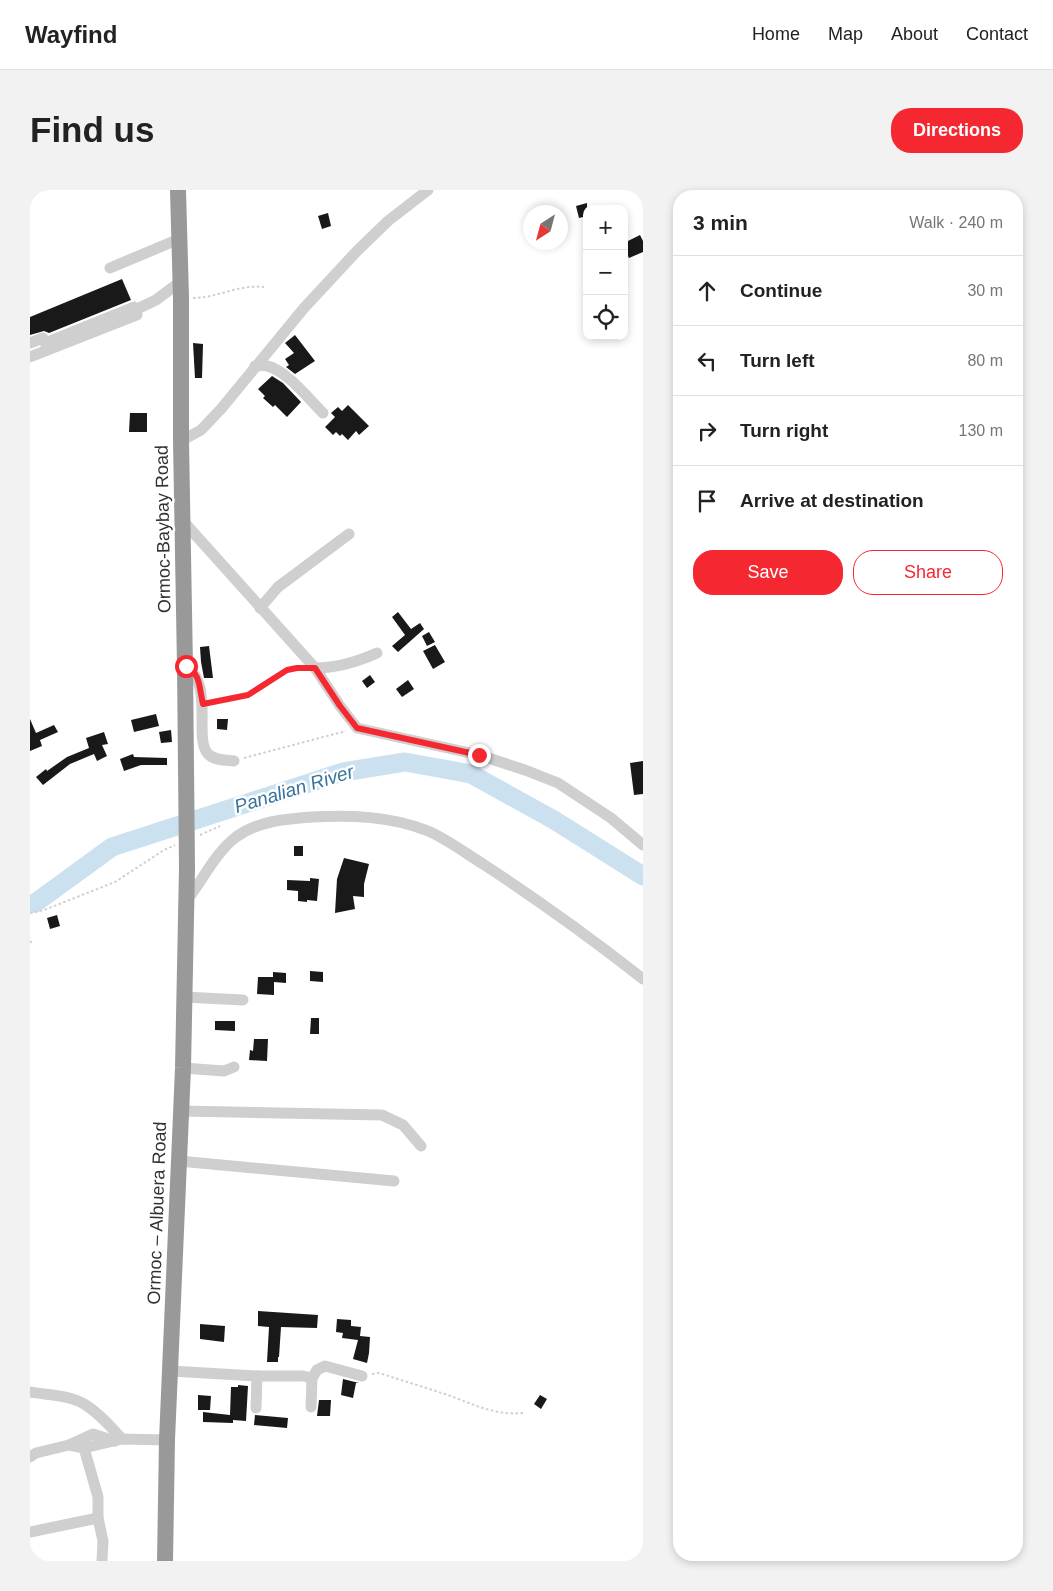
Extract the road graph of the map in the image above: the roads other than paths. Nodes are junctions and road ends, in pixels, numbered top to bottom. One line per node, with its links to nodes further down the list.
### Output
1 (178, 190): 3 (highway, Ormoc-Baybay Road)
2 (428, 190): 9 (street)
3 (179, 239): 4 (street); 5 (highway, Ormoc-Baybay Road)
4 (110, 268)
5 (181, 290): 6 (street); 11 (highway, Ormoc-Baybay Road)
6 (135, 310): 7 (street); 8 (street)
7 (30, 343)
8 (30, 357)
9 (255, 366): 10 (street); 11 (street)
10 (323, 413)
11 (180, 441): 12 (highway, Ormoc-Baybay Road)
12 (182, 521): 14 (street); 16 (highway, Ormoc-Baybay Road)
13 (350, 534): 14 (street)
14 (260, 608): 17 (street)
15 (377, 653): 17 (street)
16 (186, 666): 18 (street); 20 (highway, Ormoc-Baybay Road)
17 (315, 668): 19 (street)
18 (234, 760)
19 (643, 845)
20 (187, 868): 21 (highway, Ormoc – Albuera Road)
21 (185, 903): 22 (street); 23 (highway, Ormoc – Albuera Road)
22 (643, 979)
23 (184, 997): 24 (street); 26 (highway, Ormoc – Albuera Road)
24 (243, 1000)
25 (234, 1067): 26 (street)
26 (183, 1068): 27 (highway, Ormoc – Albuera Road)
27 (181, 1111): 28 (street); 29 (highway, Ormoc – Albuera Road)
28 (421, 1146)
29 (179, 1161): 30 (street); 31 (highway, Ormoc – Albuera Road)
30 (394, 1181)
31 (170, 1371): 32 (street); 39 (highway, Ormoc – Albuera Road)
32 (257, 1376): 34 (street); 37 (street)
33 (362, 1376): 34 (street)
34 (312, 1378): 36 (street)
35 (30, 1392): 38 (street)
36 (311, 1407)
37 (256, 1408)
38 (118, 1440): 39 (street); 40 (street); 41 (street)
39 (167, 1440): 46 (highway, Ormoc – Albuera Road)
40 (69, 1445): 41 (street); 42 (street)
41 (84, 1448): 43 (street)
42 (32, 1454)
43 (98, 1518): 44 (street); 45 (street)
44 (30, 1532)
45 (102, 1561)
46 (165, 1561)

